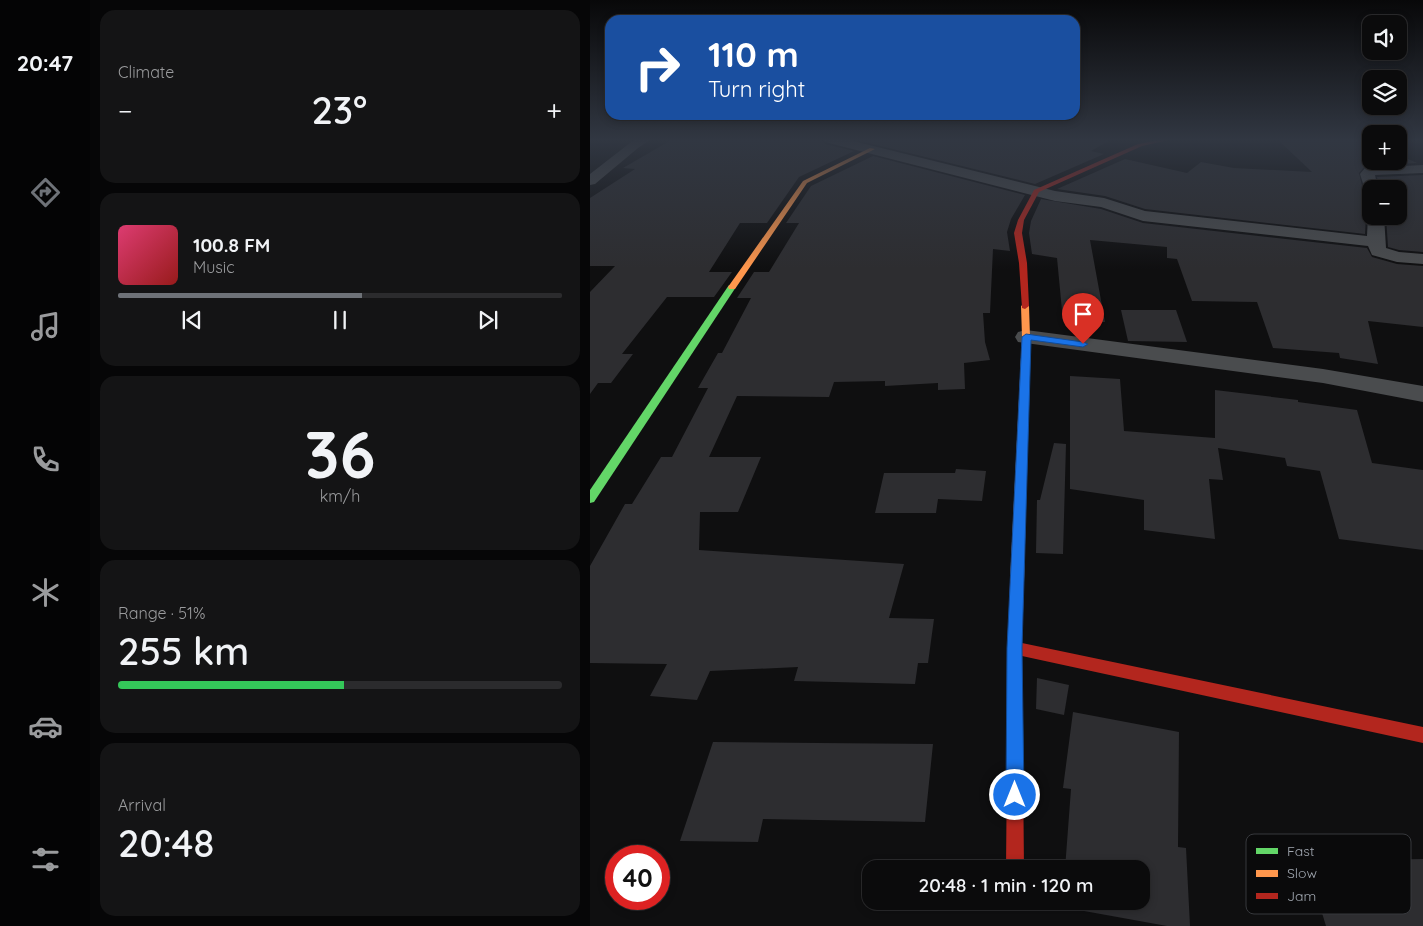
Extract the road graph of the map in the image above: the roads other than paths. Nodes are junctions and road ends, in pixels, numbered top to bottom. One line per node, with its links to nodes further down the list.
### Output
1 (805, 182): 10 (street)
2 (1002, 182): 4 (street)
3 (1056, 182): 4 (street)
4 (1036, 191): 6 (street); 8 (street)
5 (1376, 225): 6 (street)
6 (1376, 242): 7 (street)
7 (1423, 259)
8 (1026, 337): 9 (street); 11 (street)
9 (1423, 394)
10 (590, 499)
11 (1015, 648): 12 (street); 13 (street)
12 (1423, 734)
13 (1015, 860)

